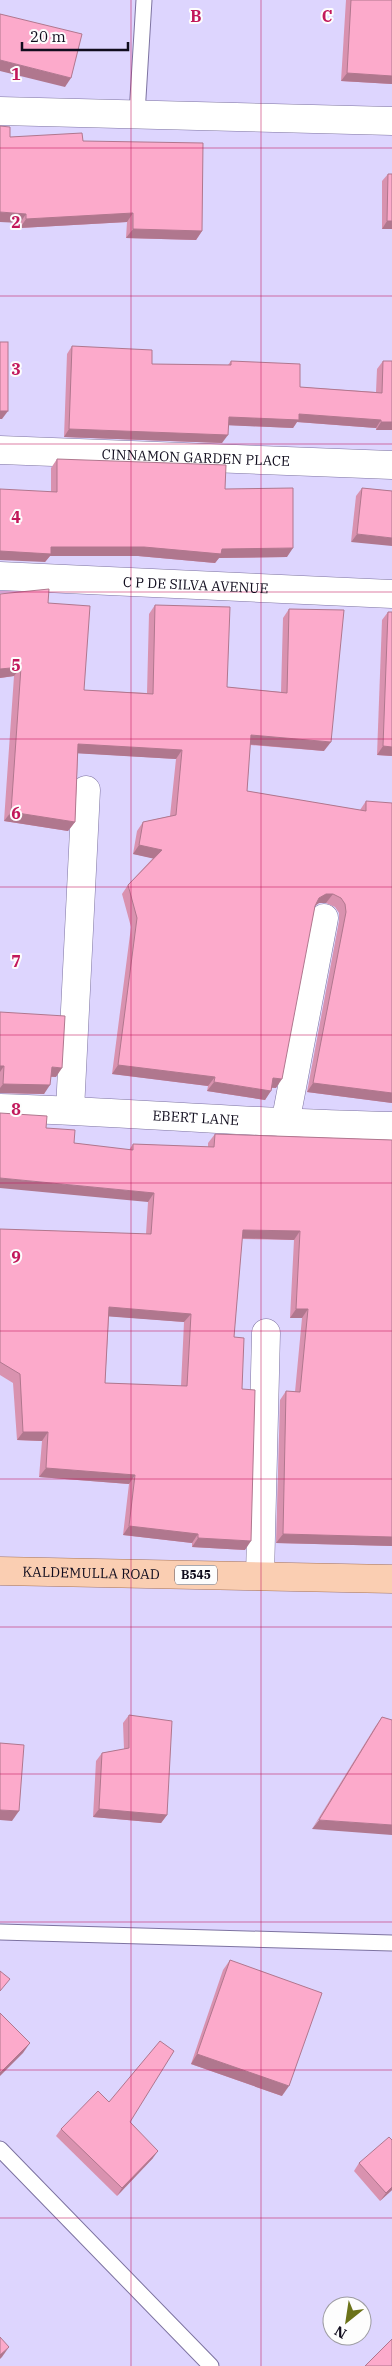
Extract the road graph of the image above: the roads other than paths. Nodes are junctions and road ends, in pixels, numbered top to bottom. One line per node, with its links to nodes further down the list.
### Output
1 (144, 0): 3 (lane)
2 (0, 111): 3 (street)
3 (137, 114): 4 (street)
4 (392, 121)
5 (0, 450): 6 (street, CINNAMON GARDEN PLACE)
6 (392, 465)
7 (0, 576): 8 (street, C P DE SILVA AVENUE)
8 (392, 594)
9 (86, 790): 12 (street)
10 (324, 918): 13 (street)
11 (0, 1108): 12 (street, EBERT LANE)
12 (70, 1110): 13 (street, EBERT LANE)
13 (285, 1124): 14 (street, EBERT LANE)
14 (392, 1126)
15 (266, 1333): 17 (street)
16 (0, 1571): 17 (main road, KALDEMULLA ROAD / B545)
17 (260, 1576): 18 (main road, KALDEMULLA ROAD / B545)
18 (392, 1579)
19 (0, 1932): 20 (lane)
20 (392, 1943)
21 (0, 2149): 22 (lane)
22 (211, 2366)

